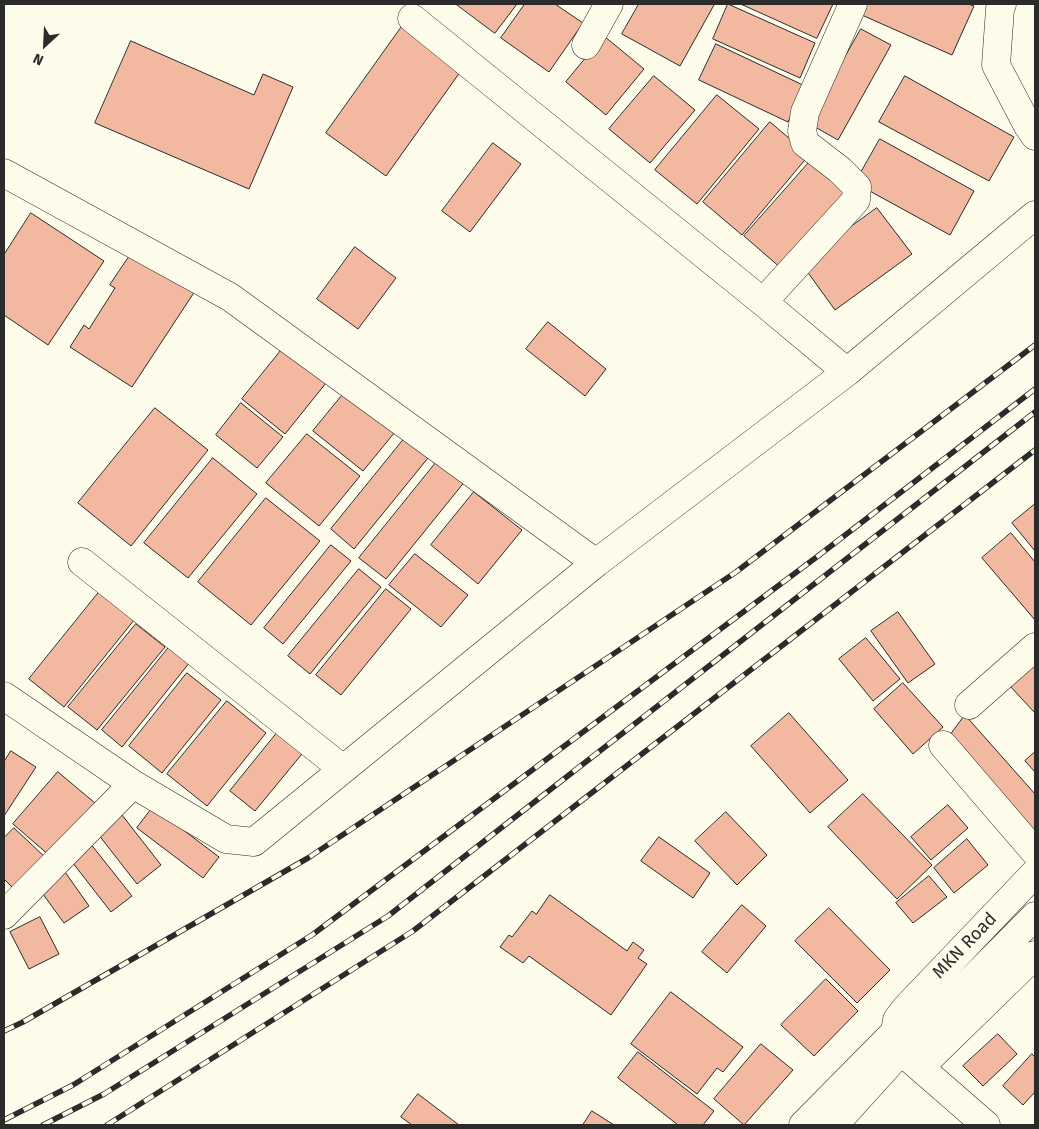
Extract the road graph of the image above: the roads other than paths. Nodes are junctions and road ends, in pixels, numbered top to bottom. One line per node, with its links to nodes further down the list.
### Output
1 (609, 4): 5 (street)
2 (853, 4): 9 (street)
3 (1002, 4): 6 (street)
4 (412, 18): 9 (street)
5 (586, 45)
6 (1035, 136)
7 (4, 173): 12 (street)
8 (1035, 214): 10 (street)
9 (763, 302): 10 (street)
10 (847, 372): 12 (street)
11 (82, 562): 17 (street)
12 (596, 563): 17 (street)
13 (1035, 647): 15 (street)
14 (4, 696): 18 (street)
15 (969, 705)
16 (943, 745): 19 (street)
17 (343, 770): 18 (street)
18 (133, 784): 21 (street)
19 (1035, 852)
20 (1035, 873): 24 (street, MKN Road)
21 (4, 915)
22 (1035, 916): 24 (street)
23 (1035, 955): 24 (street, MKN Road)
24 (903, 1043): 25 (street, MKN Road); 26 (street, MKN Road); 27 (street)
25 (803, 1125)
26 (834, 1125)
27 (986, 1125)

